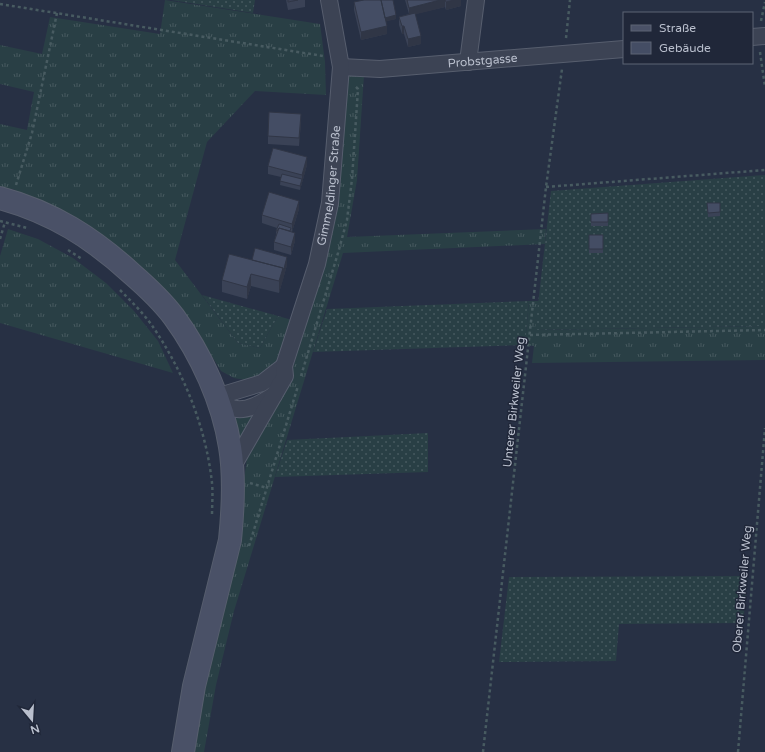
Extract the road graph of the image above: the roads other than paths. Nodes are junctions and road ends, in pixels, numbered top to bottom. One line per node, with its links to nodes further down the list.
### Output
1 (329, 0): 5 (street, Gimmeldinger Straße)
2 (476, 0): 4 (street)
3 (623, 49): 4 (street, Probstgasse)
4 (468, 62): 5 (street, Probstgasse)
5 (341, 63): 7 (street, Gimmeldinger Straße)
6 (6, 199): 9 (street)
7 (284, 366): 8 (street, Gimmeldinger Straße); 9 (street)
8 (274, 395): 9 (street); 10 (street, Gimmeldinger Straße)
9 (216, 397): 10 (street)
10 (232, 468): 11 (street)
11 (183, 752)

